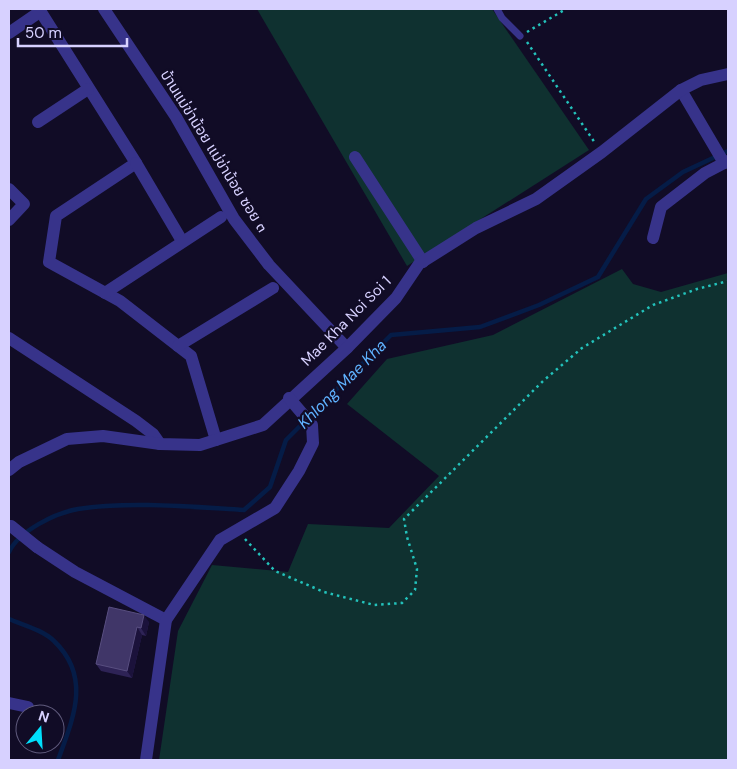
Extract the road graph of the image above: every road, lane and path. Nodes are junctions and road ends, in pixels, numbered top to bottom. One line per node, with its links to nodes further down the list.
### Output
1 (104, 9): 26 (street, บ้านแม่ข่าน้อย แม่ข่าน้อย ซอย ๓)
2 (497, 9): 6 (lane)
3 (566, 9): 6 (path)
4 (40, 10): 5 (street); 8 (street)
5 (9, 32)
6 (520, 36): 11 (path)
7 (728, 74): 9 (street, Mae Kha Noi Soi 1)
8 (88, 90): 10 (street); 14 (street)
9 (681, 90): 11 (street, Mae Kha Noi Soi 1); 13 (street)
10 (38, 122)
11 (602, 152): 20 (street, Mae Kha Noi Soi 1)
12 (355, 157): 20 (street)
13 (726, 162): 18 (street)
14 (136, 163): 19 (street); 23 (street)
15 (9, 189): 17 (street)
16 (221, 217): 19 (street)
17 (9, 220)
18 (653, 238)
19 (182, 241): 23 (street)
20 (423, 262): 26 (street, Mae Kha Noi Soi 1)
21 (728, 281): 32 (path)
22 (273, 288): 25 (street)
23 (105, 293): 25 (street)
24 (9, 338): 29 (street)
25 (178, 346): 28 (street)
26 (347, 348): 27 (street, Mae Kha Noi Soi 1)
27 (290, 398): 28 (street, Mae Kha Noi Soi 1); 32 (street)
28 (216, 440): 29 (street, Mae Kha Noi Soi 1)
29 (160, 444): 30 (street, Mae Kha Noi Soi 1)
30 (9, 470)
31 (10, 525): 33 (street)
32 (239, 529): 33 (street)
33 (166, 620): 34 (street)
34 (146, 760)

